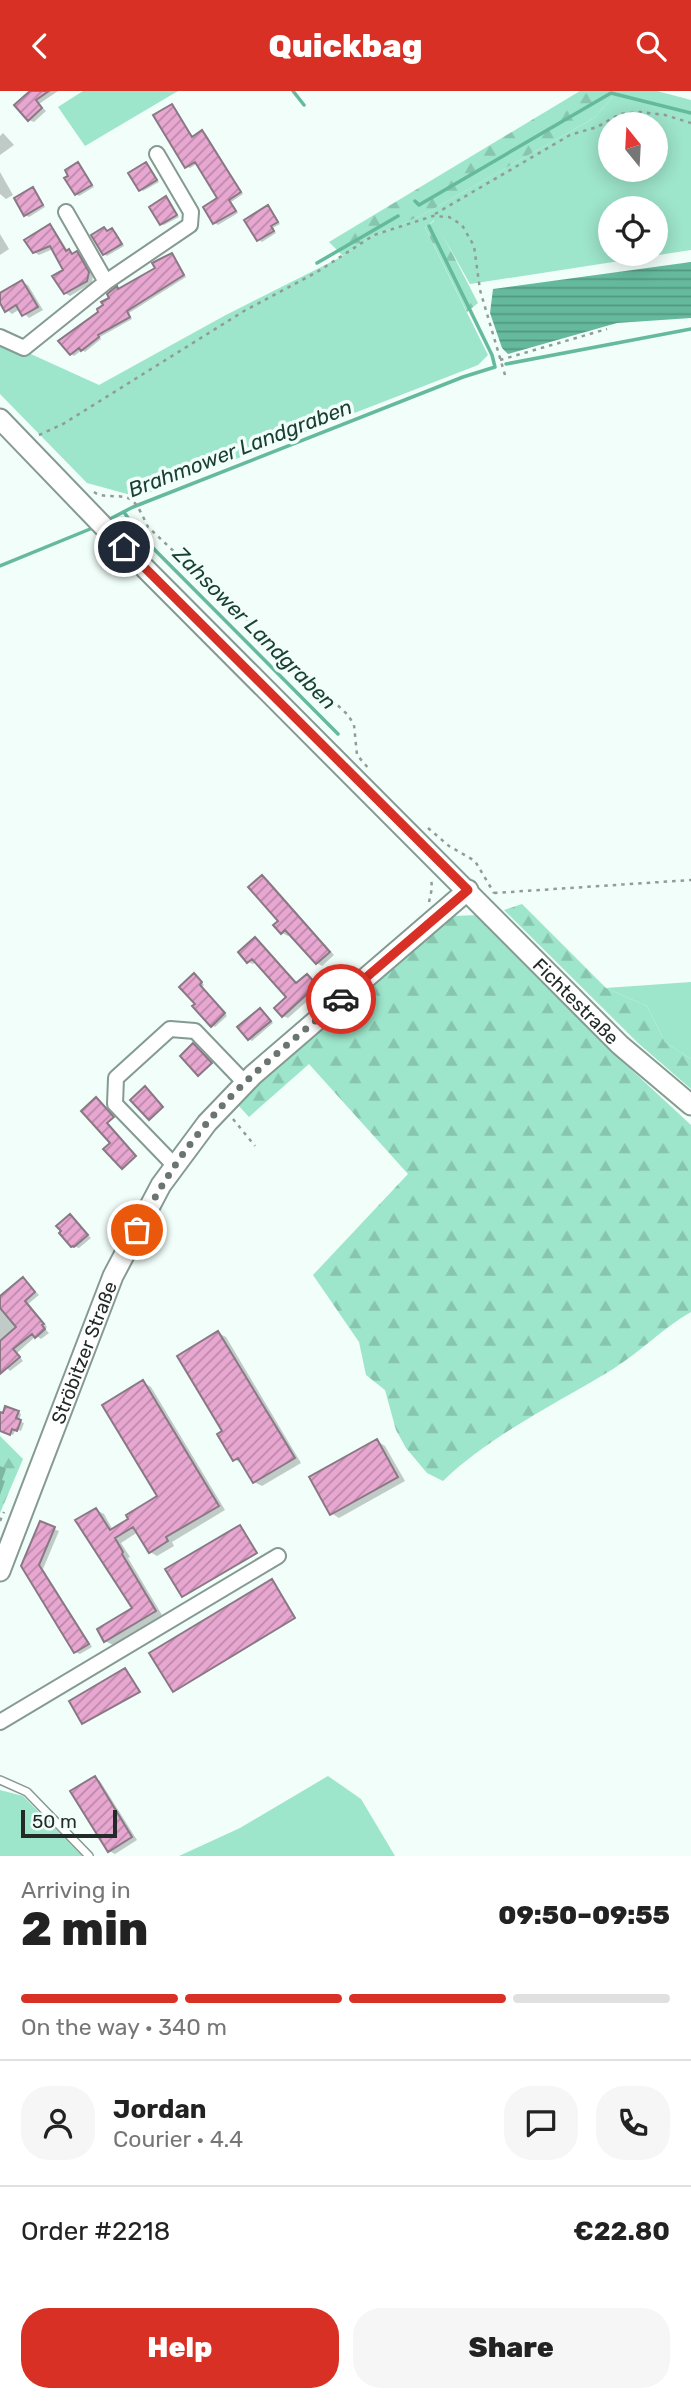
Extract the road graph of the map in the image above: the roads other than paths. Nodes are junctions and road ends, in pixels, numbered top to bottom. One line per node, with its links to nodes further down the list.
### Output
1 (157, 154): 3 (street)
2 (66, 212): 3 (street)
3 (106, 282): 4 (street)
4 (0, 337)
5 (0, 419): 6 (street, Fichtestraße)
6 (468, 890): 7 (street, Ströbitzer Straße); 8 (street, Fichtestraße)
7 (245, 1083): 9 (street, Ströbitzer Straße); 9 (street)
8 (691, 1105)
9 (175, 1165): 11 (street, Ströbitzer Straße)
10 (278, 1556): 12 (street)
11 (0, 1571)
12 (0, 1722)
13 (0, 1780): 14 (lane)
14 (89, 1856)

